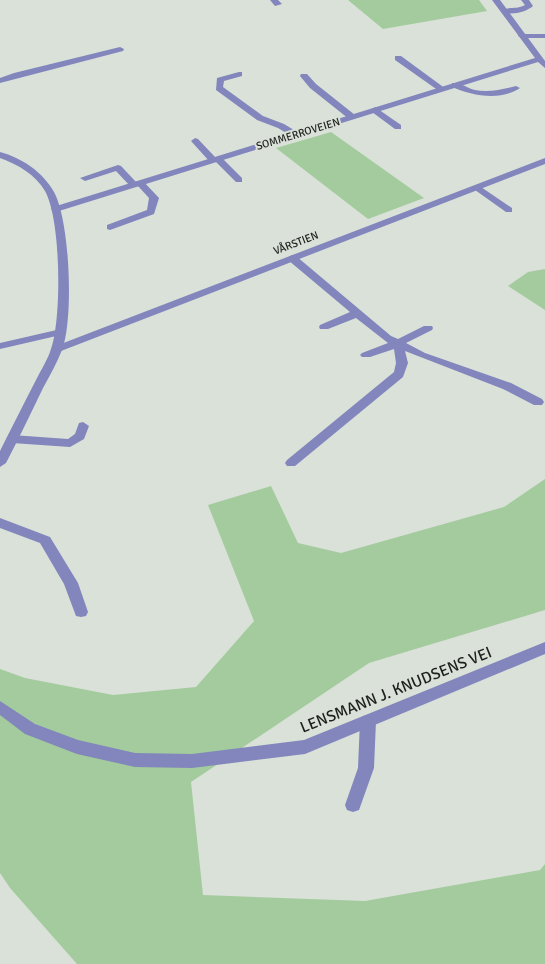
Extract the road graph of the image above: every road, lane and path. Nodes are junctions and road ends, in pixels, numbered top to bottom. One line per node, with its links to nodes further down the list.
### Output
1 (496, 0): 3 (street)
2 (525, 0): 3 (street)
3 (504, 11): 4 (street)
4 (522, 36): 5 (street); 8 (street)
5 (545, 36)
6 (120, 48): 11 (street)
7 (398, 58): 14 (street)
8 (542, 63): 12 (street, SOMMERROVEIEN)
9 (239, 74): 18 (street)
10 (304, 76): 16 (street)
11 (0, 81)
12 (455, 85): 13 (street); 14 (street, SOMMERROVEIEN)
13 (516, 88)
14 (442, 89): 15 (street, SOMMERROVEIEN)
15 (375, 110): 16 (street, SOMMERROVEIEN); 17 (street)
16 (352, 117): 18 (street, SOMMERROVEIEN)
17 (398, 127)
18 (296, 135): 21 (street, SOMMERROVEIEN)
19 (195, 141): 21 (street)
20 (0, 155): 29 (street)
21 (215, 159): 26 (street); 27 (street, SOMMERROVEIEN)
22 (545, 161): 28 (street, VÅRSTIEN)
23 (131, 164): 24 (street)
24 (118, 168): 25 (street); 27 (street)
25 (85, 178)
26 (238, 180)
27 (137, 184): 29 (street, SOMMERROVEIEN); 31 (street)
28 (478, 188): 30 (street); 32 (street, VÅRSTIEN)
29 (56, 209): 36 (street)
30 (509, 210)
31 (110, 227)
32 (292, 258): 33 (street); 39 (street, VÅRSTIEN)
33 (358, 313): 34 (street); 37 (street)
34 (324, 327)
35 (428, 328): 37 (street)
36 (61, 332): 38 (street); 39 (street)
37 (398, 343): 40 (street); 41 (street); 45 (street)
38 (0, 346)
39 (57, 349): 43 (street)
40 (366, 355)
41 (538, 402)
42 (83, 426): 43 (street)
43 (12, 439): 44 (street)
44 (0, 463)
45 (291, 463)
46 (0, 523): 47 (street)
47 (81, 612)
48 (545, 648): 50 (street, LENSMANN J. KNUDSENS VEI)
49 (0, 707): 50 (street, LENSMANN J. KNUDSENS VEI)
50 (368, 721): 51 (street)
51 (353, 805)

